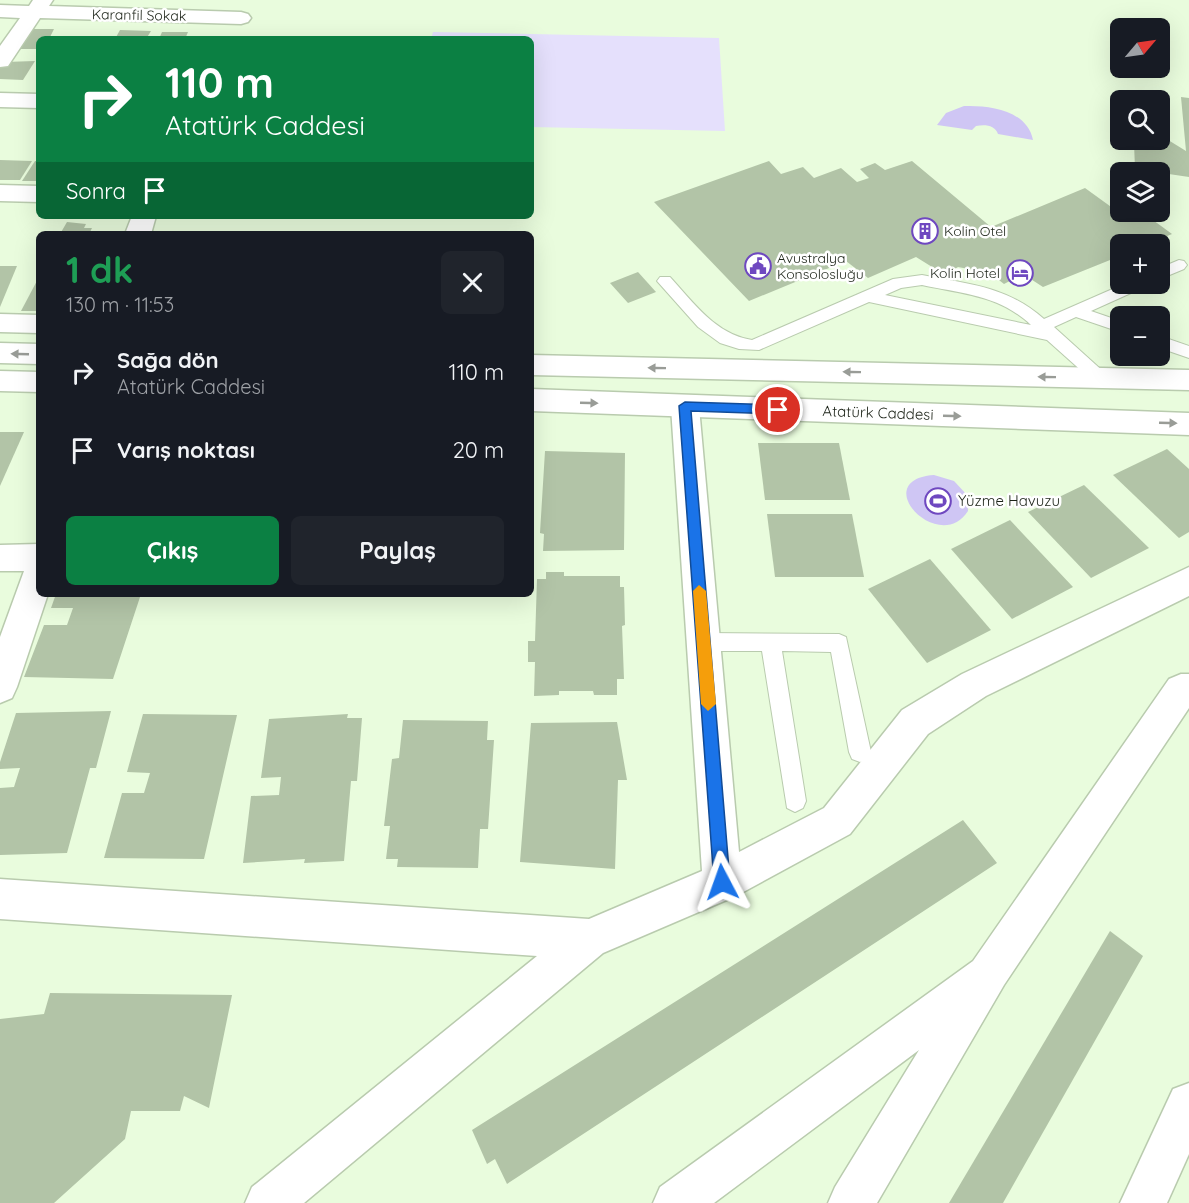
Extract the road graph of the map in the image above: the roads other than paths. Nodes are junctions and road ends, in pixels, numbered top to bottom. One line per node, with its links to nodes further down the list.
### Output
1 (39, 6): 2 (street, Karanfil Sokak); 3 (street, Karanfil Sokak); 5 (street)
2 (245, 9): 4 (street)
3 (0, 11)
4 (232, 36)
5 (0, 62)
6 (0, 100): 7 (street)
7 (36, 101)
8 (0, 193): 9 (street)
9 (36, 194)
10 (1179, 265): 11 (lane)
11 (1170, 269)
12 (665, 281): 14 (lane)
13 (1114, 294): 15 (lane)
14 (867, 296): 19 (lane); 19 (lane)
15 (1076, 311): 17 (lane); 19 (lane)
16 (0, 323): 18 (street)
17 (1110, 323)
18 (36, 324)
19 (1046, 331): 25 (lane)
20 (1170, 345): 21 (lane)
21 (1189, 352)
22 (0, 353): 23 (street, one-way to 22)
23 (36, 354)
24 (534, 365): 25 (street, one-way to 24)
25 (1100, 378): 26 (street); 31 (street)
26 (1189, 380)
27 (0, 381): 28 (street)
28 (36, 382)
29 (534, 400): 30 (street, Atatürk Caddesi, one-way to 30)
30 (685, 406): 31 (street, Atatürk Caddesi, one-way to 31); 37 (street)
31 (1122, 422): 32 (street, Atatürk Caddesi, one-way to 32)
32 (1189, 424)
33 (36, 557): 34 (street)
34 (0, 558)
35 (36, 579): 39 (street)
36 (1189, 581): 44 (street)
37 (704, 642): 38 (lane); 44 (street)
38 (771, 642): 42 (lane); 43 (lane)
39 (6, 653): 40 (street)
40 (0, 687)
41 (1189, 690): 47 (street)
42 (860, 752)
43 (795, 801)
44 (722, 882): 46 (street)
45 (0, 899): 46 (street)
46 (589, 939): 49 (street)
47 (990, 971): 50 (street); 51 (street)
48 (1189, 1105): 52 (street)
49 (268, 1203)
50 (676, 1203)
51 (851, 1203)
52 (1143, 1203)

